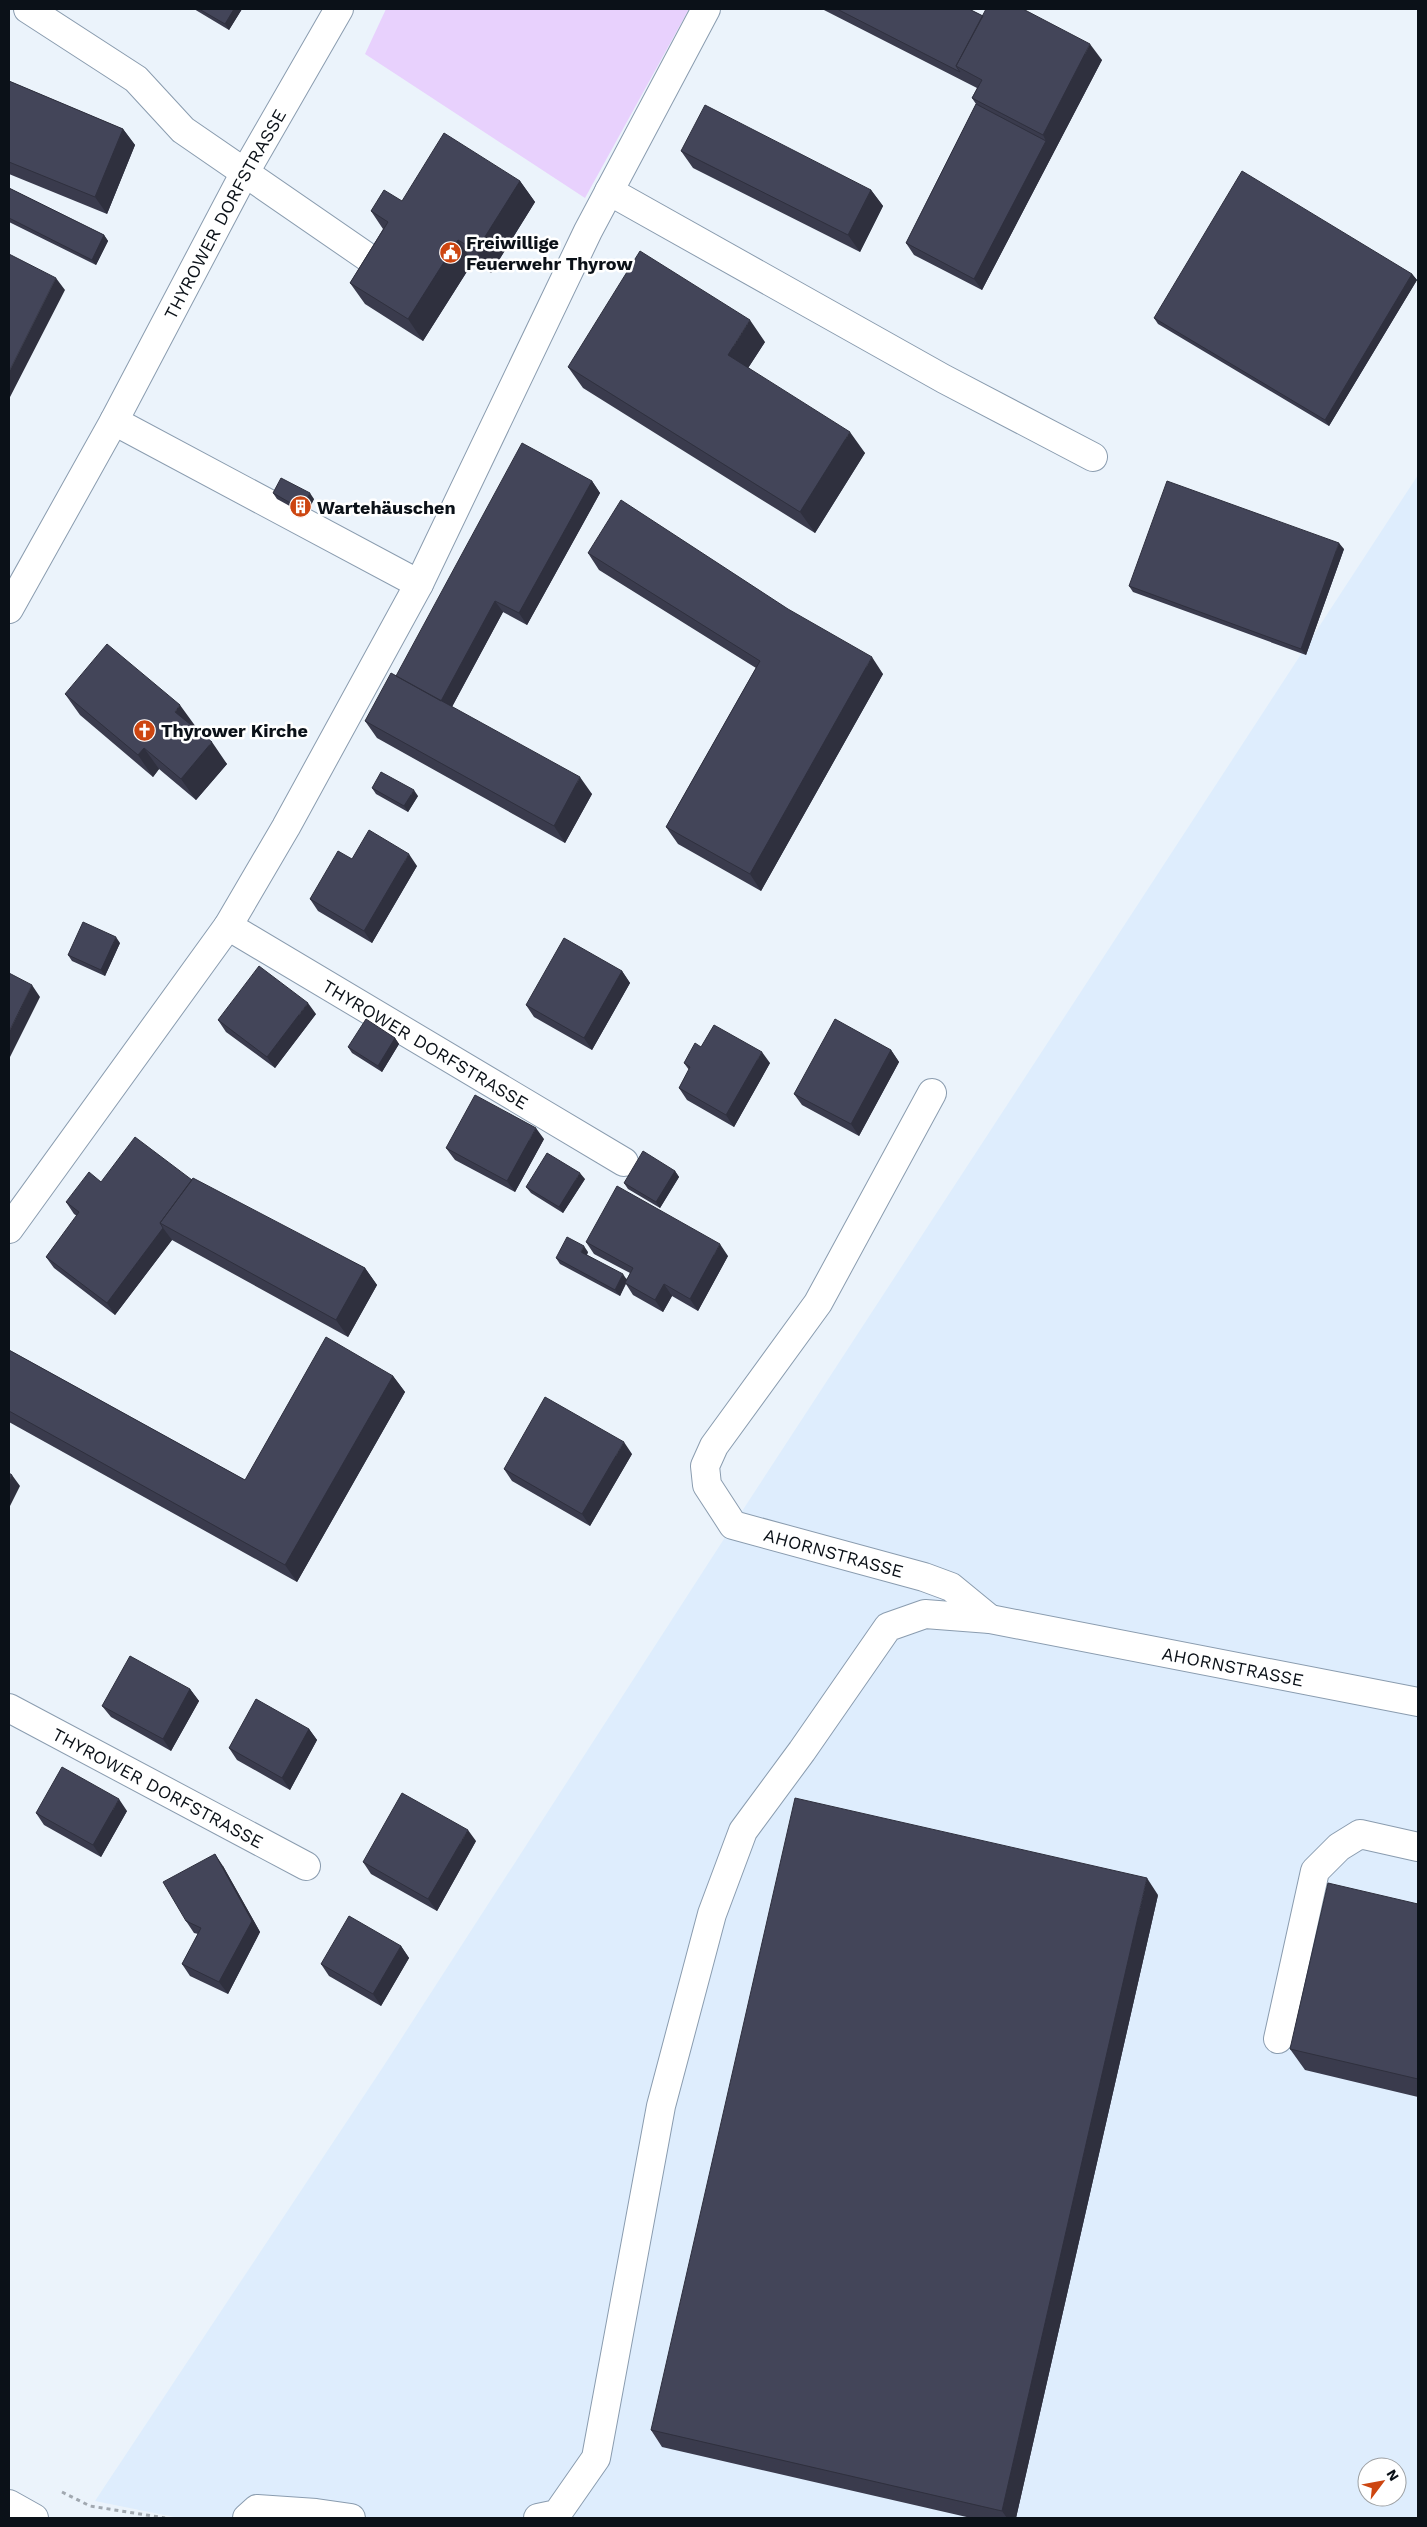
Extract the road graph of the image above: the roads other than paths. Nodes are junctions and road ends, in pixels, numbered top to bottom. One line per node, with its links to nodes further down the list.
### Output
1 (28, 9): 4 (street)
2 (339, 9): 4 (street, THYROWER DORFSTRASSE)
3 (706, 9): 5 (street)
4 (244, 174): 6 (street); 7 (street, THYROWER DORFSTRASSE)
5 (609, 191): 8 (street); 9 (street)
6 (386, 270)
7 (114, 421): 9 (street); 10 (street, THYROWER DORFSTRASSE)
8 (1093, 457)
9 (419, 584): 11 (street)
10 (9, 609)
11 (228, 926): 13 (street, THYROWER DORFSTRASSE); 14 (street)
12 (932, 1093): 15 (street, AHORNSTRASSE)
13 (624, 1162)
14 (9, 1229)
15 (990, 1619): 16 (street, AHORNSTRASSE); 25 (street)
16 (1418, 1702)
17 (9, 1708): 19 (street, THYROWER DORFSTRASSE)
18 (1418, 1847): 20 (street)
19 (306, 1866)
20 (1278, 2039)
21 (9, 2504): 22 (street)
22 (34, 2518)
23 (248, 2518): 24 (street)
24 (351, 2518)
25 (538, 2518)

